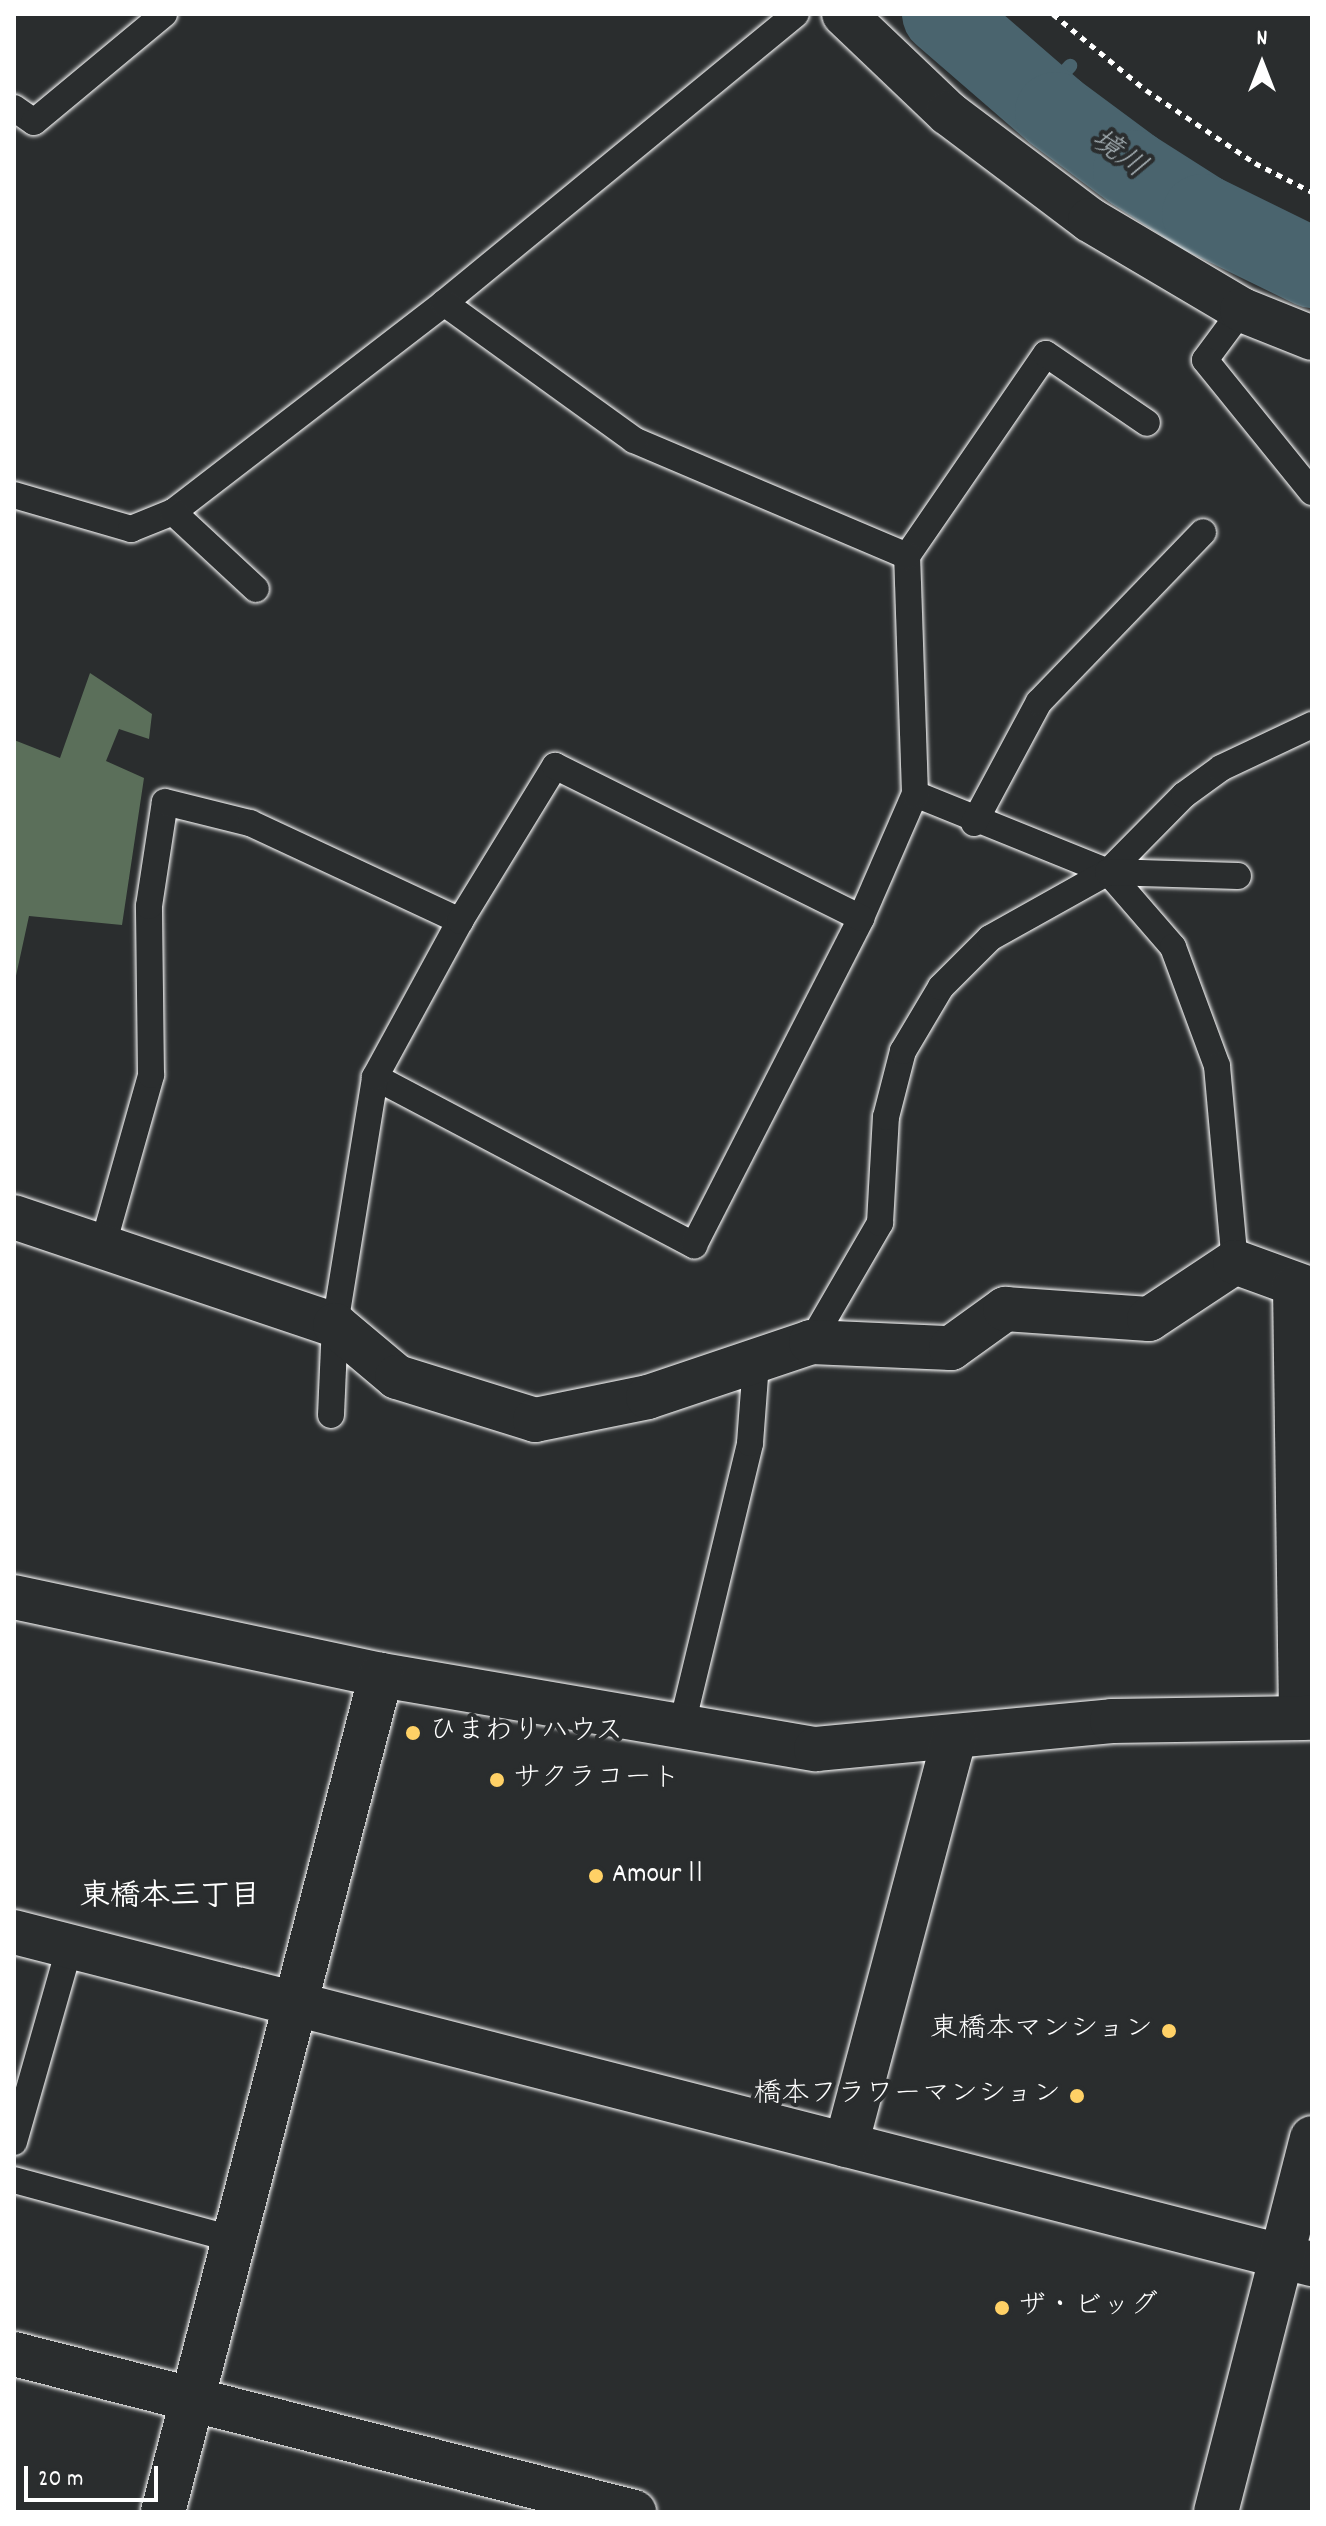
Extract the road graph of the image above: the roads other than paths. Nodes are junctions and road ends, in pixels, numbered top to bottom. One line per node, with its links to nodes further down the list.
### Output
1 (164, 14): 4 (lane)
2 (796, 14): 5 (lane)
3 (844, 14): 6 (street)
4 (14, 108)
5 (444, 303): 11 (lane); 13 (lane)
6 (1242, 310): 7 (street); 9 (lane)
7 (1312, 338)
8 (1147, 423): 13 (lane)
9 (1312, 492)
10 (14, 495): 11 (lane)
11 (173, 512): 14 (lane)
12 (1203, 532): 17 (lane)
13 (907, 556): 16 (lane)
14 (256, 589)
15 (1312, 725): 18 (lane)
16 (915, 794): 17 (lane); 20 (lane)
17 (974, 823): 18 (lane)
18 (1108, 872): 19 (lane); 25 (lane); 28 (lane)
19 (1238, 876)
20 (861, 918): 21 (lane); 22 (lane)
21 (460, 921): 22 (lane); 24 (lane)
22 (375, 1077): 27 (lane)
23 (14, 1217): 24 (street)
24 (103, 1245): 27 (street)
25 (1235, 1262): 26 (street); 28 (street)
26 (1304, 1288): 33 (street)
27 (335, 1325): 29 (street); 30 (lane)
28 (811, 1342): 29 (street)
29 (756, 1363): 34 (lane)
30 (331, 1415)
31 (14, 1597): 32 (street)
32 (381, 1675): 34 (street); 38 (street)
33 (1307, 1718): 35 (street)
34 (681, 1729): 35 (street)
35 (954, 1738): 41 (street)
36 (14, 1932): 37 (street)
37 (70, 1945): 38 (street); 40 (lane)
38 (294, 2005): 41 (street); 43 (street)
39 (1312, 2138): 44 (street)
40 (14, 2142)
41 (846, 2145): 44 (street)
42 (14, 2180): 43 (lane)
43 (237, 2240): 46 (street)
44 (1297, 2260): 49 (street)
45 (14, 2354): 46 (street)
46 (193, 2401): 47 (street); 48 (street)
47 (163, 2512)
48 (634, 2512)
49 (1216, 2512)

